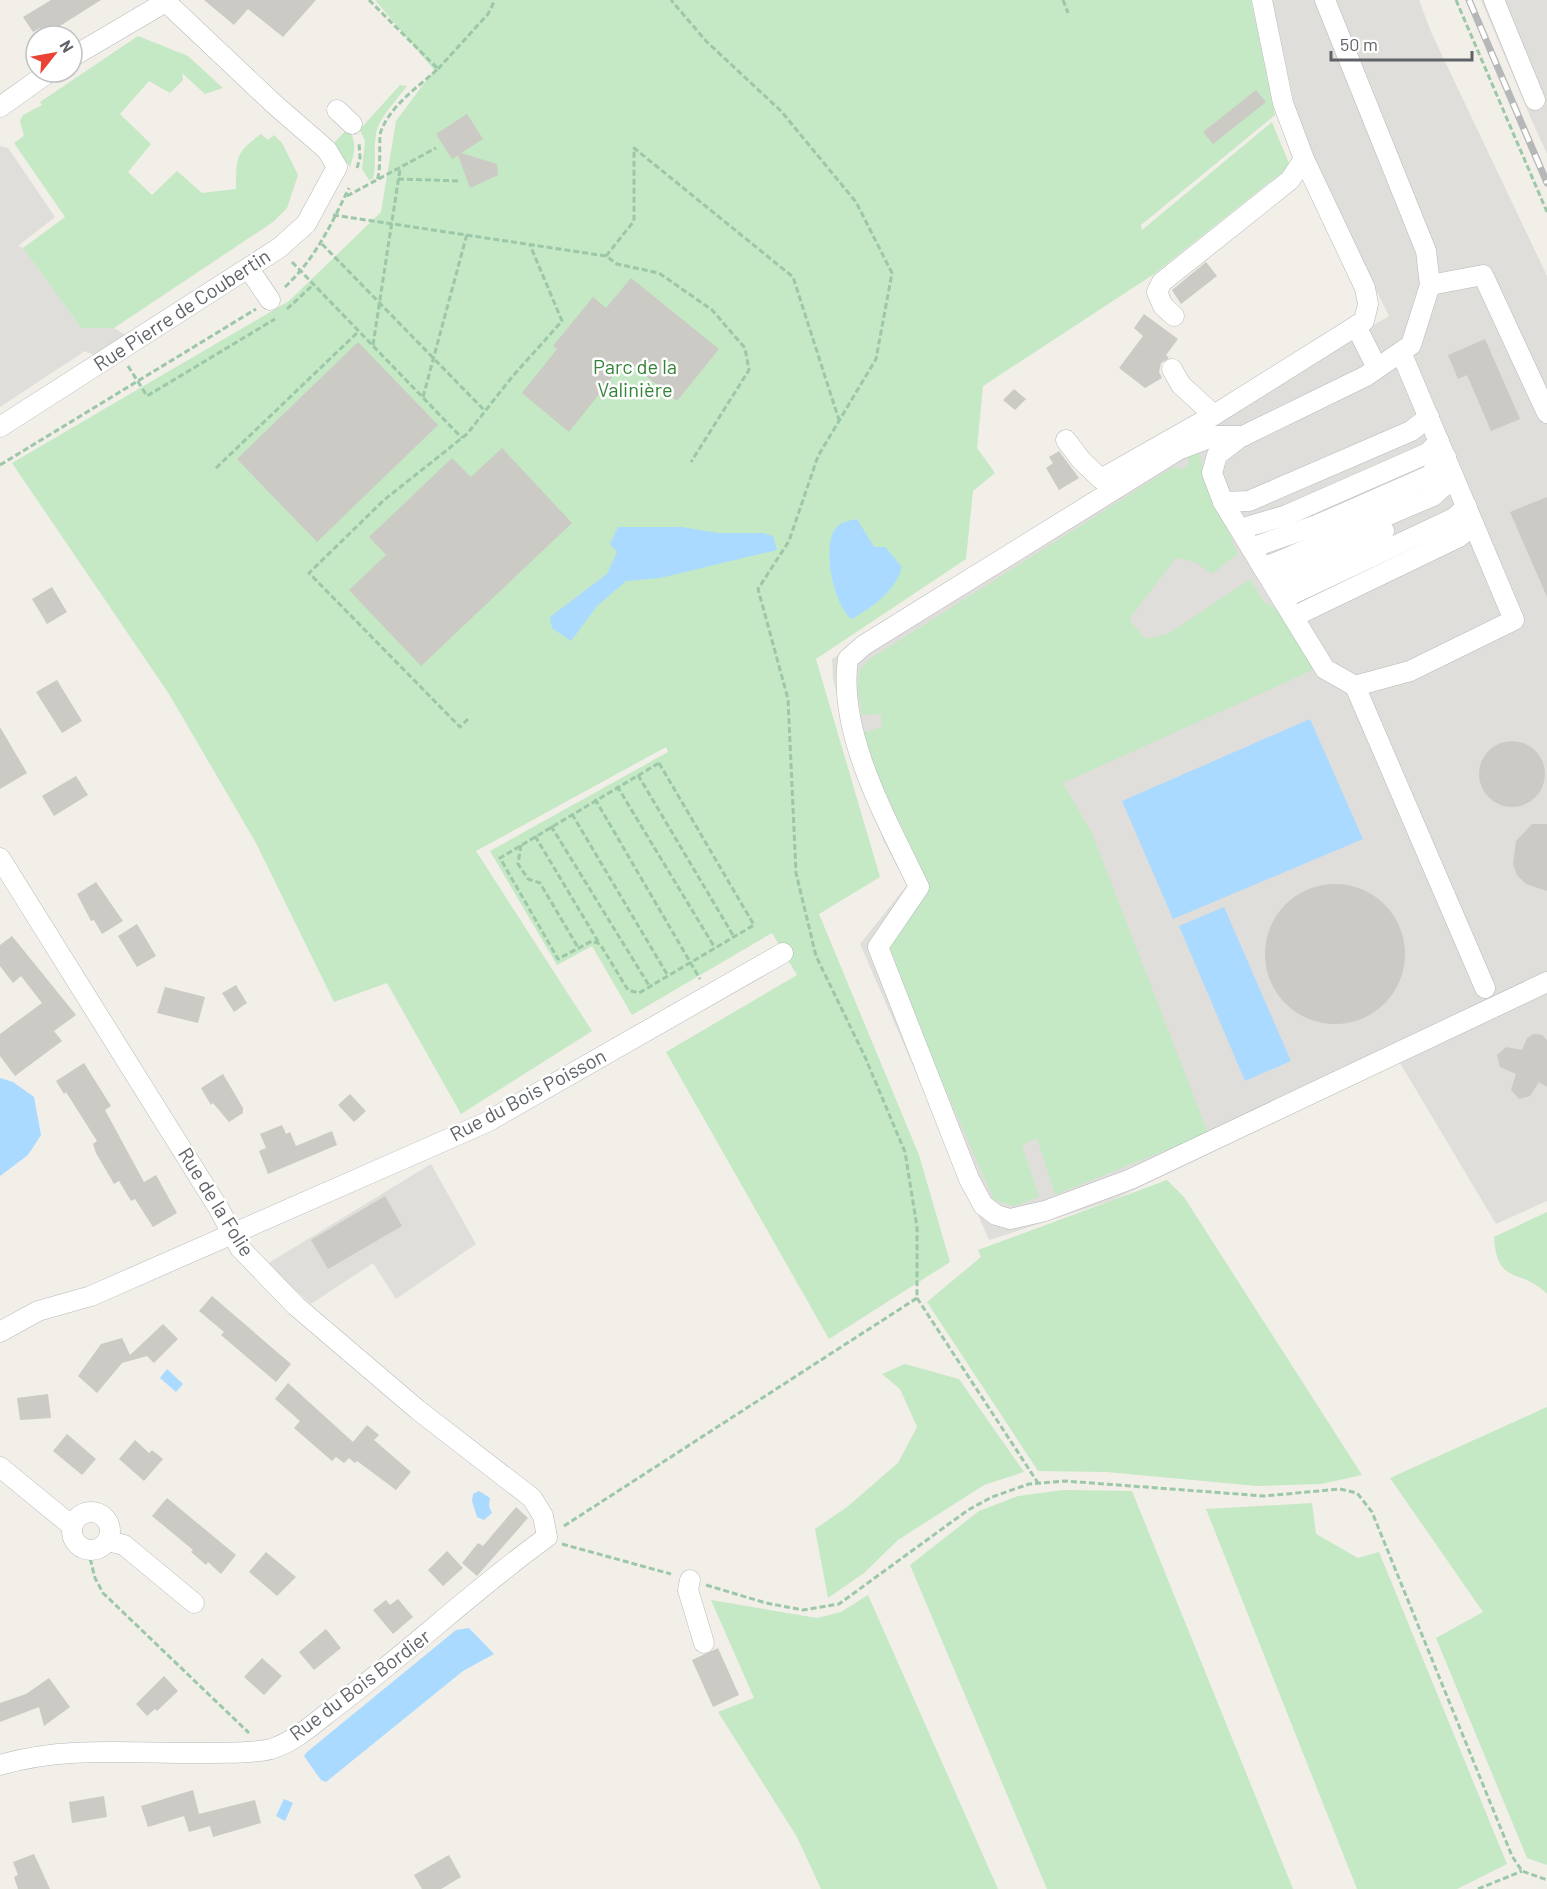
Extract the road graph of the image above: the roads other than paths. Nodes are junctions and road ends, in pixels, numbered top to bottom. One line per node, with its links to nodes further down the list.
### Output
1 (1262, 0): 13 (street)
2 (1319, 0): 9 (street)
3 (1325, 0): 9 (street)
4 (1494, 0): 8 (street)
5 (166, 1): 6 (street); 14 (street, Rue Pierre de Coubertin)
6 (84, 50)
7 (32, 84): 10 (street)
8 (1535, 100)
9 (1367, 104): 15 (street)
10 (0, 106)
11 (337, 110): 12 (street)
12 (352, 124)
13 (1304, 159): 17 (street); 18 (street)
14 (249, 269): 16 (street); 25 (street, Rue Pierre de Coubertin)
15 (1430, 285): 19 (street); 22 (street)
16 (270, 300)
17 (1174, 316)
18 (1356, 326): 20 (street); 23 (street)
19 (1401, 352): 20 (street); 24 (street)
20 (1377, 368): 26 (street)
21 (1172, 369): 23 (street)
22 (1547, 414)
23 (1215, 415): 27 (street)
24 (1429, 417): 28 (street); 30 (street)
25 (0, 427)
26 (1244, 436): 30 (street); 38 (street)
27 (1066, 440)
28 (1442, 449): 29 (street); 31 (street); 32 (street)
29 (1464, 500): 33 (street); 33 (street); 34 (street); 35 (street)
30 (1223, 502): 31 (street)
31 (1240, 529): 32 (street)
32 (1251, 548): 33 (street)
33 (1272, 583): 34 (street)
34 (1293, 617): 35 (street)
35 (1355, 686): 39 (street)
36 (0, 858): 40 (street, Rue de la Folie)
37 (783, 953): 40 (street, Rue du Bois Poisson)
38 (1547, 982)
39 (1485, 988)
40 (231, 1233): 41 (street, Rue du Bois Poisson); 44 (street, Rue de la Folie)
41 (0, 1332)
42 (0, 1467): 43 (street)
43 (72, 1526): 45 (street); 45 (street)
44 (547, 1537): 49 (street, Rue du Bois Bordier)
45 (108, 1541): 47 (street)
46 (690, 1580): 48 (street)
47 (194, 1603)
48 (704, 1643)
49 (0, 1765)

